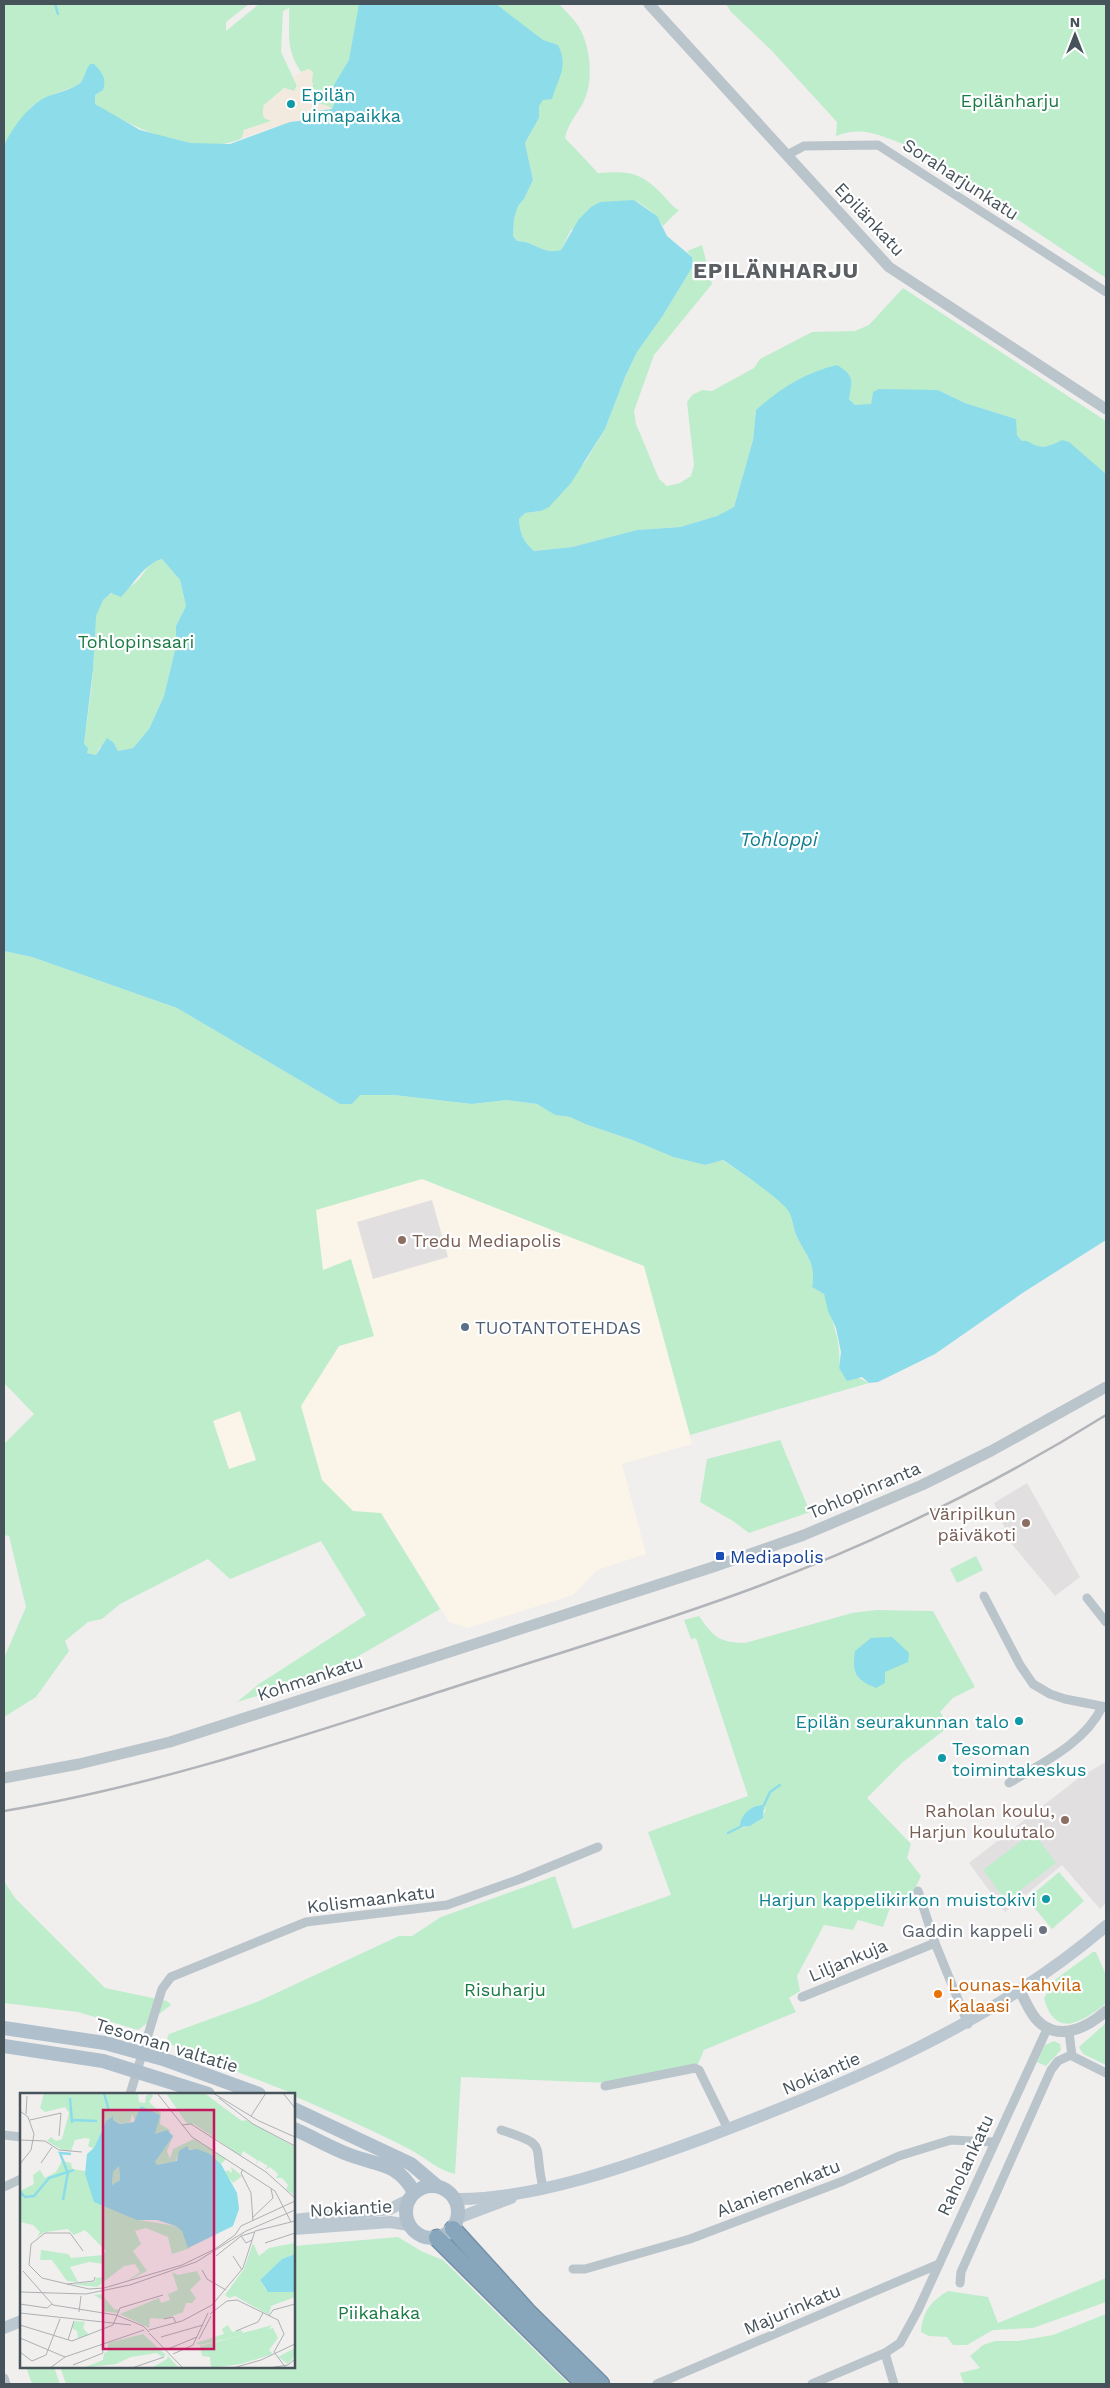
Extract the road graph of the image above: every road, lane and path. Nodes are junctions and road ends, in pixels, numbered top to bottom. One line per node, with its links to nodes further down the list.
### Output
1 (649, 4): 2 (street, Epilänkatu)
2 (787, 155): 3 (street, Soraharjunkatu); 4 (street, Epilänkatu)
3 (1106, 292)
4 (1106, 409)
5 (1106, 1387): 6 (street, Tohlopinranta)
6 (622, 1596): 11 (street, Kohmankatu)
7 (984, 1596): 10 (street)
8 (1086, 1598): 9 (street)
9 (1106, 1622)
10 (1104, 1707): 12 (street)
11 (4, 1778)
12 (1009, 1783)
13 (598, 1847): 25 (street, Kolismaankatu)
14 (918, 1891): 16 (street)
15 (1106, 1926): 17 (main road, Nokiantie)
16 (935, 1943): 18 (street, Liljankuja); 20 (street)
17 (1020, 1991): 20 (main road, Nokiantie); 21 (street)
18 (802, 1997)
19 (1106, 2011): 23 (street)
20 (968, 2024): 35 (main road, Nokiantie)
21 (1048, 2027): 23 (street); 39 (street, Raholankatu)
22 (4, 2028): 25 (main road, Tesoman valtatie)
23 (1069, 2032): 26 (street)
24 (4, 2046): 27 (main road, Tesoman valtatie)
25 (144, 2054): 27 (street, Kolismaankatu); 32 (main road, Tesoman valtatie)
26 (1071, 2055): 28 (street); 54 (street)
27 (139, 2070): 30 (street, Kolismaankatu); 31 (main road, Tesoman valtatie)
28 (1106, 2073)
29 (604, 2086): 35 (street)
30 (130, 2093)
31 (205, 2093)
32 (256, 2093)
33 (295, 2108): 41 (main road)
34 (295, 2129): 45 (main road)
35 (728, 2129): 43 (main road, Nokiantie)
36 (501, 2130): 43 (street)
37 (4, 2135): 38 (street)
38 (20, 2137)
39 (993, 2142): 52 (street, Raholankatu); 53 (street, Alaniemenkatu)
40 (20, 2180): 42 (street)
41 (437, 2186): 45 (main road); 46 (main road)
42 (4, 2187)
43 (543, 2187): 44 (main road, Nokiantie)
44 (522, 2193): 46 (main road, Nokiantie); 48 (main road, Nokiantie)
45 (411, 2196): 47 (main road, Nokiantie); 49 (main road)
46 (456, 2199): 48 (main road)
47 (295, 2220)
48 (456, 2224): 51 (main road); 61 (highway)
49 (409, 2225): 50 (main road, Nokiantie); 51 (main road)
50 (295, 2229)
51 (437, 2238): 60 (highway)
52 (939, 2264): 57 (street, Raholankatu); 62 (street, Majurinkatu)
53 (573, 2269)
54 (960, 2283)
55 (20, 2321): 56 (main road)
56 (4, 2328)
57 (885, 2353): 63 (street, Raholankatu); 64 (street)
58 (4, 2378): 59 (street)
59 (6, 2384)
60 (584, 2384)
61 (601, 2384)
62 (658, 2384)
63 (812, 2384)
64 (894, 2384)

